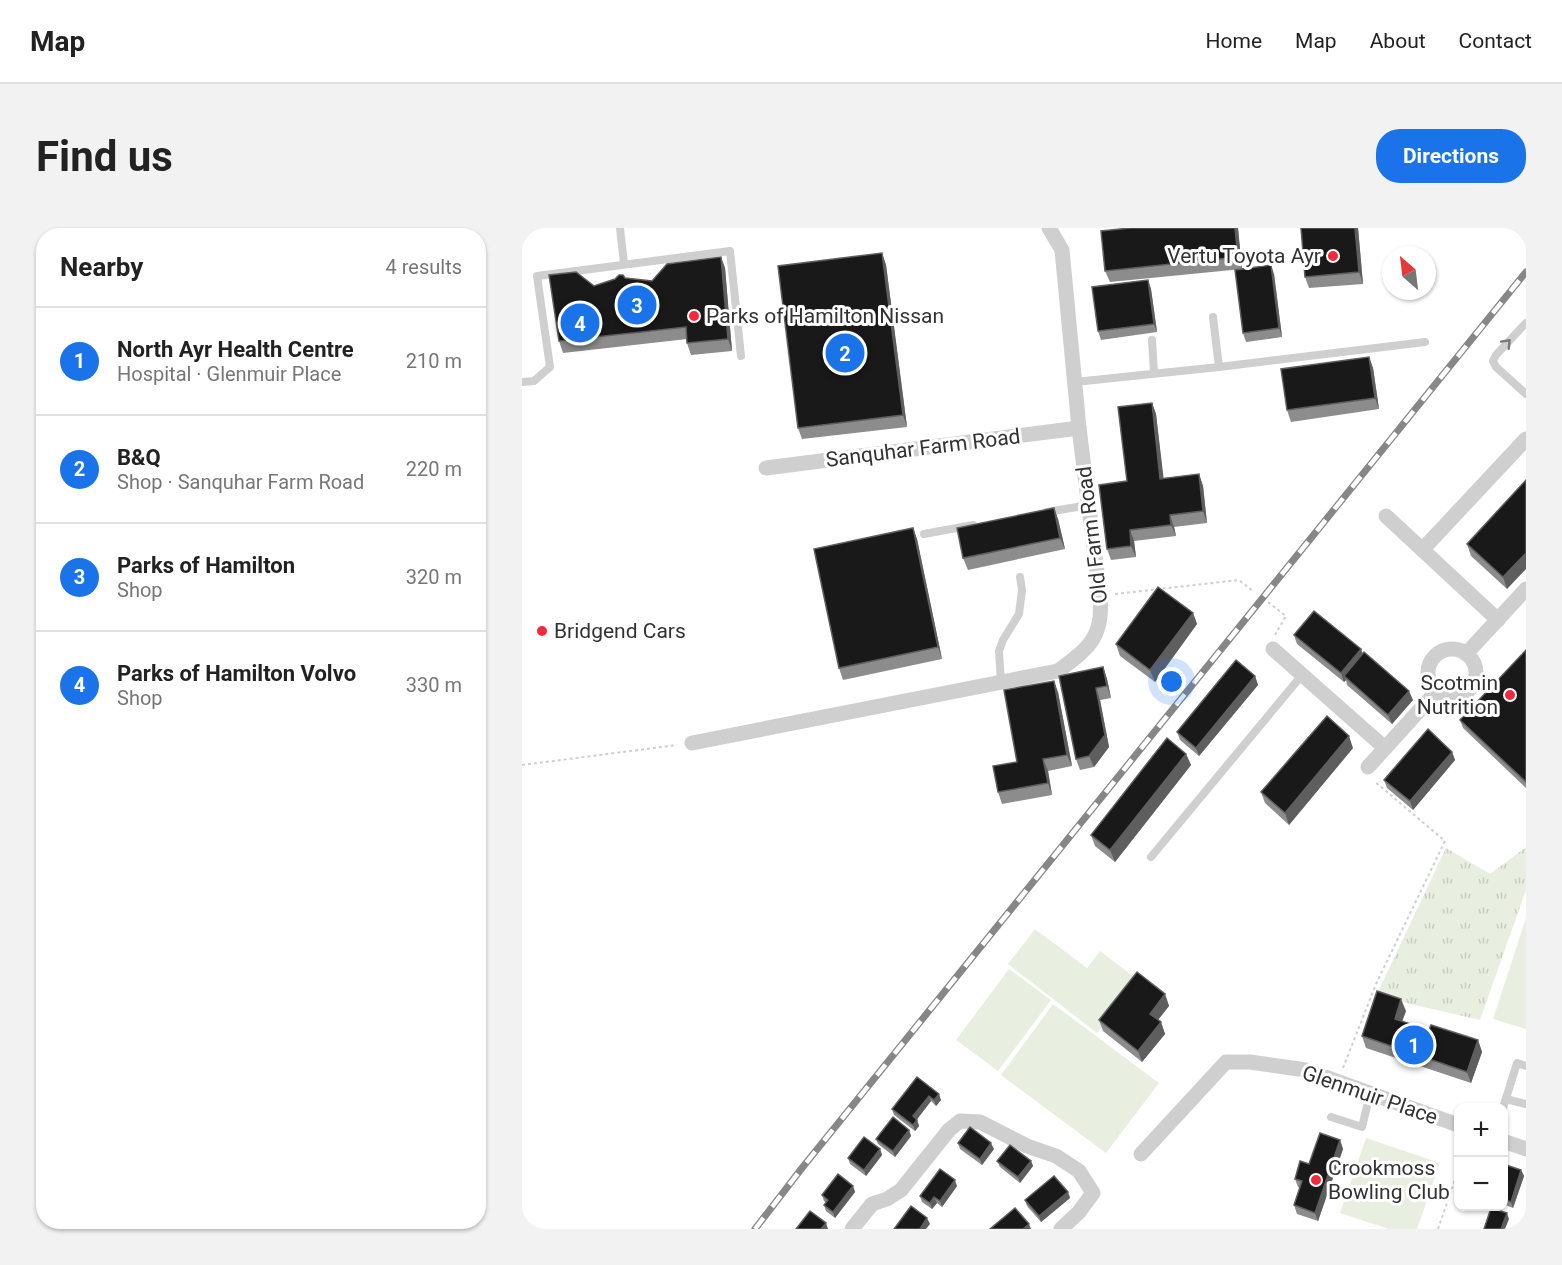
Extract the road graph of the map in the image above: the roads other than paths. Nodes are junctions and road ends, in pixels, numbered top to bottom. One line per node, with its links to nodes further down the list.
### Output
1 (620, 228): 3 (lane)
2 (1049, 228): 12 (street, Old Farm Road)
3 (624, 264): 8 (lane); 11 (lane)
4 (1213, 317): 9 (lane)
5 (1526, 323): 13 (lane, one-way to 5)
6 (1152, 340): 10 (lane)
7 (1425, 342): 9 (lane)
8 (741, 356)
9 (1219, 367): 10 (lane)
10 (1154, 373): 12 (lane)
11 (522, 382)
12 (1075, 382): 14 (street, Old Farm Road)
13 (1526, 394)
14 (1079, 428): 16 (street, Sanquhar Farm Road); 17 (street, Old Farm Road)
15 (1526, 439): 22 (street)
16 (766, 468)
17 (1089, 505): 18 (lane); 29 (street, Old Farm Road)
18 (1042, 513)
19 (1386, 516): 22 (street)
20 (983, 524): 21 (lane)
21 (924, 534)
22 (1423, 549): 25 (street)
23 (1020, 577): 29 (lane)
24 (1526, 589): 25 (street)
25 (1498, 620): 27 (street)
26 (1273, 649): 28 (street)
27 (1466, 654): 30 (street); 30 (street)
28 (1302, 675): 32 (street); 34 (lane)
29 (1001, 682): 31 (street, Old Farm Road)
30 (1436, 692): 32 (street)
31 (692, 743)
32 (1385, 748): 33 (street)
33 (1368, 767)
34 (1150, 857)
35 (1526, 1066): 37 (lane)
36 (1370, 1094): 40 (lane); 41 (street, Glenmuir Place); 44 (street, Glenmuir Place)
37 (1506, 1099): 38 (lane); 39 (lane)
38 (1504, 1103)
39 (1526, 1104)
40 (1331, 1117)
41 (1454, 1124)
42 (1508, 1143): 43 (street)
43 (1526, 1149)
44 (1141, 1154)
45 (852, 1229): 46 (street)
46 (1061, 1229)

